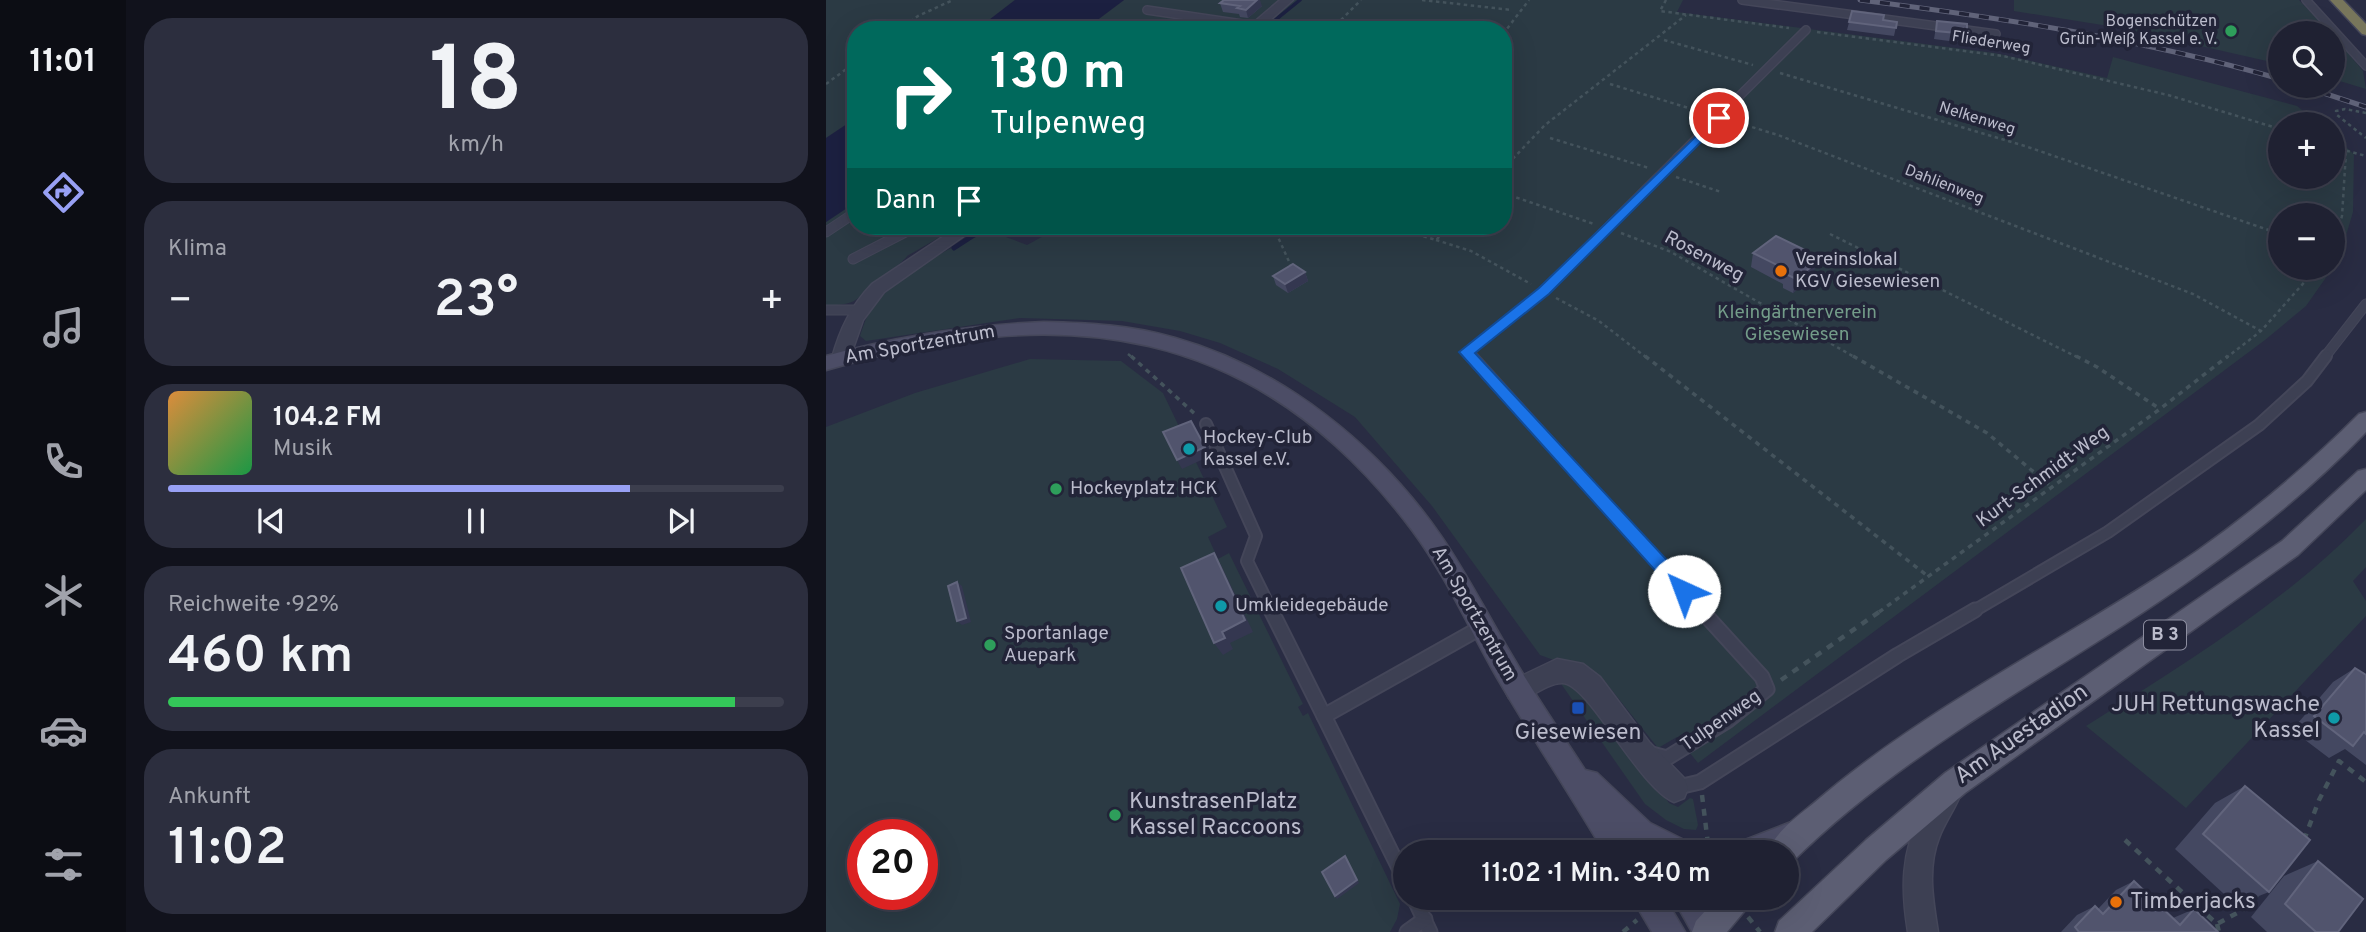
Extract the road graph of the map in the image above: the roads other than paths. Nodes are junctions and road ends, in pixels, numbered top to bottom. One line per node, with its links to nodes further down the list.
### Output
1 (1287, 0): 9 (street)
2 (1742, 0): 12 (lane)
3 (2306, 0): 13 (lane)
4 (2336, 0): 11 (highway)
5 (2354, 0): 7 (highway)
6 (1147, 10): 8 (lane)
7 (2366, 12)
8 (1212, 21)
9 (1262, 21)
10 (1806, 30): 29 (lane, Tulpenweg)
11 (2366, 31)
12 (1996, 34)
13 (2366, 66)
14 (847, 218): 15 (lane)
15 (826, 232)
16 (900, 235): 18 (lane)
17 (957, 235): 21 (street)
18 (853, 259)
19 (2366, 304): 32 (lane)
20 (826, 310): 21 (lane)
21 (859, 310): 22 (street)
22 (834, 360): 26 (street, Am Sportzentrum)
23 (2366, 419): 35 (main road, B 3)
24 (1206, 424): 28 (lane)
25 (2366, 477): 31 (main road, Am Auestadion / B 3)
26 (1482, 627): 27 (street, Am Sportzentrum); 28 (lane)
27 (1518, 690): 29 (street); 30 (street, Am Sportzentrum)
28 (1324, 716): 36 (lane)
29 (1640, 751): 32 (street)
30 (1570, 767): 33 (street, Am Sportzentrum); 34 (street, Am Sportzentrum)
31 (1955, 783): 45 (main road, Am Auestadion / B 3); 46 (street)
32 (1674, 788)
33 (1613, 840)
34 (1646, 840)
35 (1794, 840)
36 (1393, 856)
37 (1420, 910): 41 (lane)
38 (1655, 910): 44 (street)
39 (1696, 910): 42 (street)
40 (1727, 910): 42 (main road)
41 (1428, 926): 43 (lane)
42 (1709, 931)
43 (1407, 932)
44 (1670, 932)
45 (1790, 932)
46 (1923, 932)

